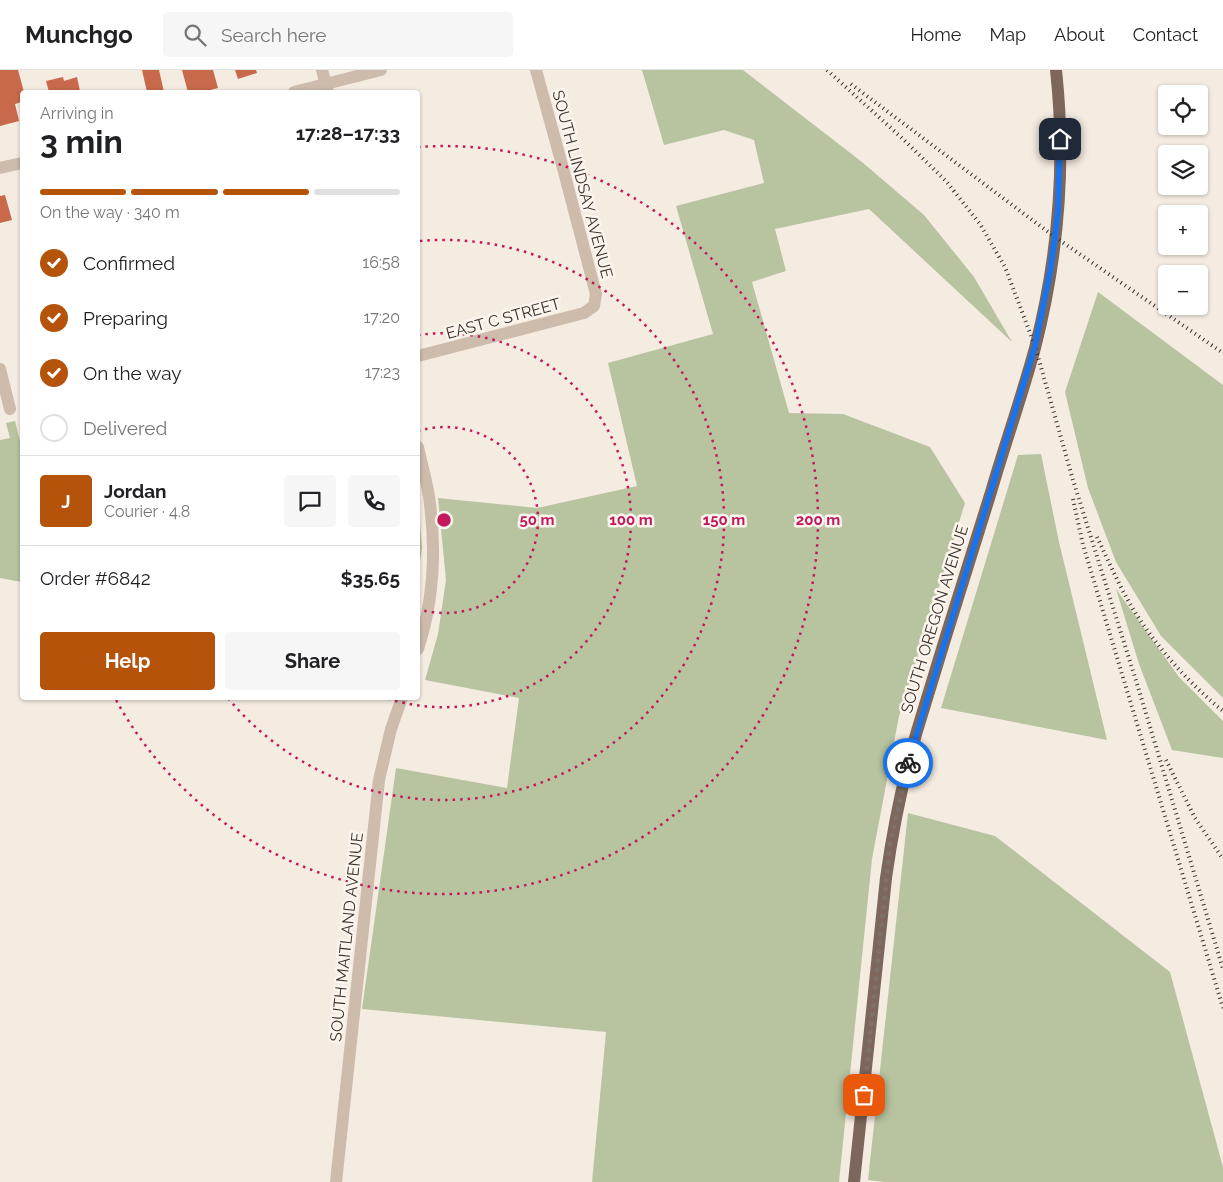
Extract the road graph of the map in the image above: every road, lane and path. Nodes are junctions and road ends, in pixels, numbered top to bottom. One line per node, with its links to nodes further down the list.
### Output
1 (322, 70): 5 (street)
2 (381, 70): 5 (street)
3 (536, 70): 9 (street, SOUTH LINDSAY AVENUE)
4 (1056, 70): 17 (main road, SOUTH OREGON AVENUE)
5 (327, 88): 6 (street)
6 (310, 90)
7 (20, 163): 8 (street)
8 (0, 168)
9 (594, 306): 10 (street, EAST C STREET)
10 (420, 355)
11 (0, 369): 12 (street)
12 (10, 409)
13 (420, 456): 14 (street)
14 (420, 642)
15 (401, 700): 16 (street, SOUTH MAITLAND AVENUE)
16 (336, 1182)
17 (854, 1182)

